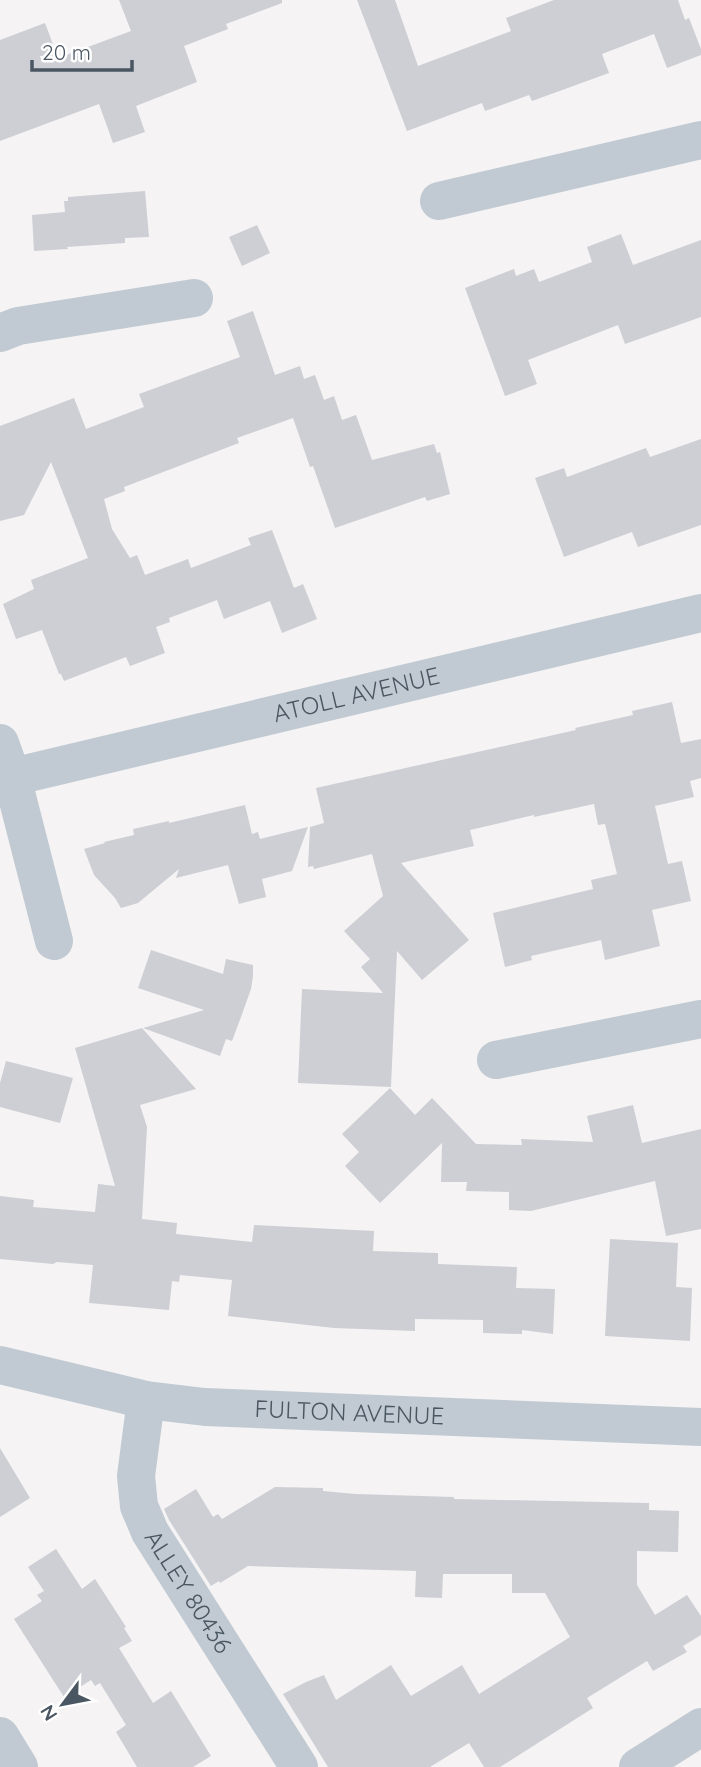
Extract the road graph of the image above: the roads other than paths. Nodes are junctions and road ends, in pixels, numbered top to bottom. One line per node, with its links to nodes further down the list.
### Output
1 (701, 141): 2 (street)
2 (439, 201)
3 (194, 298): 4 (street)
4 (0, 333)
5 (701, 613): 6 (street, ATOLL AVENUE)
6 (6, 760): 7 (street)
7 (54, 941)
8 (701, 1019): 9 (street)
9 (496, 1060)
10 (0, 1365): 11 (street, FULTON AVENUE)
11 (146, 1400): 12 (street, FULTON AVENUE); 16 (street, ALLEY 80436)
12 (701, 1427)
13 (701, 1727): 17 (street)
14 (0, 1736): 15 (street)
15 (19, 1767)
16 (299, 1767)
17 (638, 1767)

